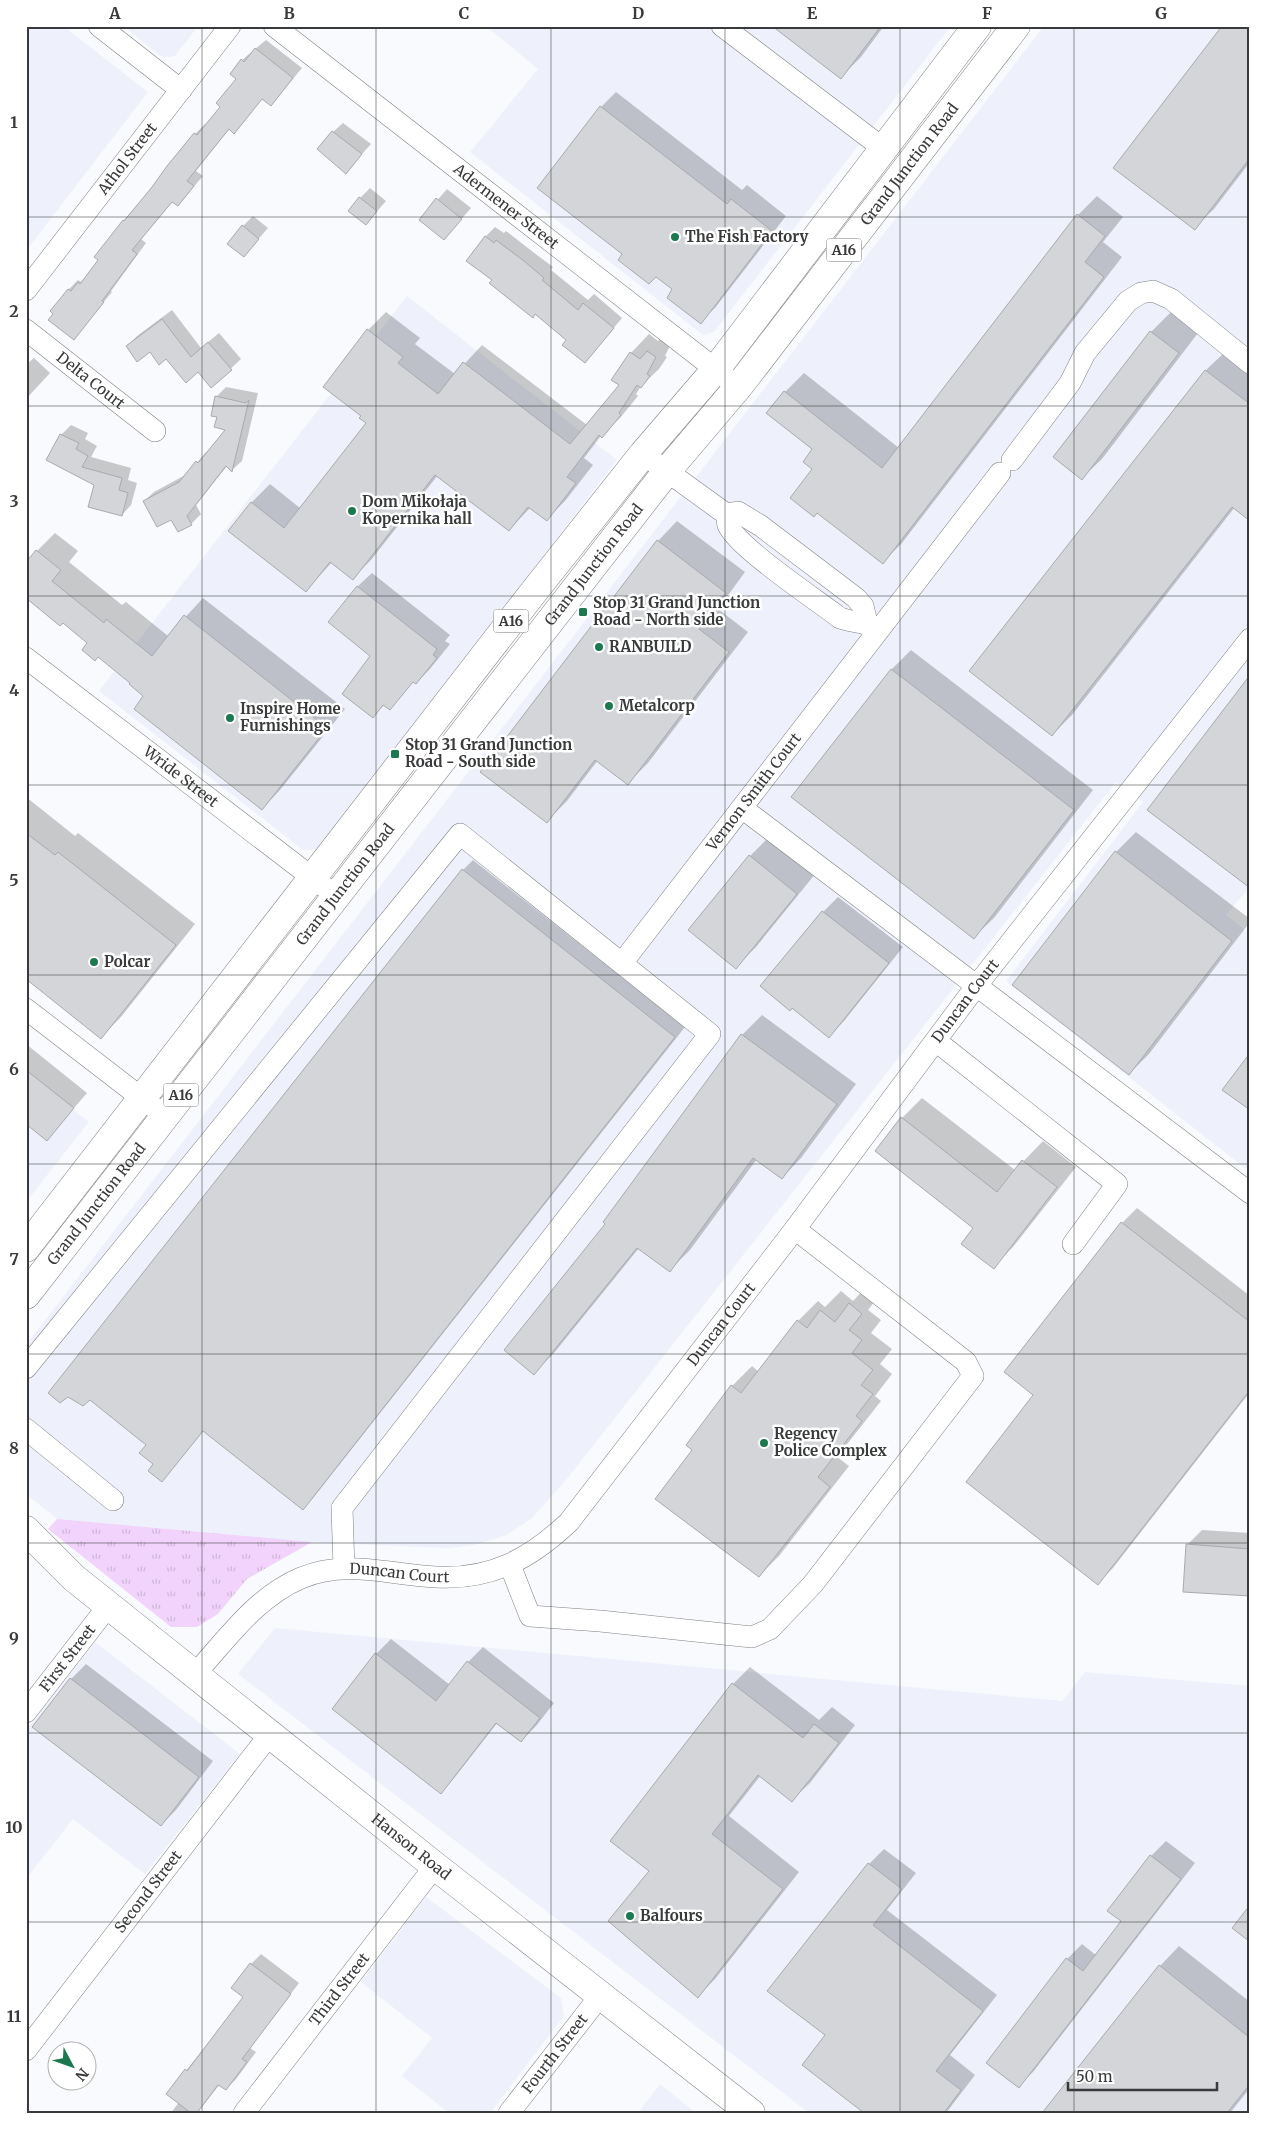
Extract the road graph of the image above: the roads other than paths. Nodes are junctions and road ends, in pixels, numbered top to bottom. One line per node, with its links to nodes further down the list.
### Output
1 (99, 26): 7 (street)
2 (230, 26): 7 (street, Athol Street)
3 (274, 26): 12 (street, Adermener Street)
4 (722, 26): 8 (street)
5 (977, 26): 8 (main road, Grand Junction Road / A16)
6 (1016, 26): 13 (main road, Grand Junction Road / A16)
7 (181, 90): 9 (street, Athol Street)
8 (884, 149): 12 (main road, Grand Junction Road / A16)
9 (26, 290)
10 (26, 330): 14 (street, Delta Court)
11 (1250, 363): 17 (street, Vernon Smith Court)
12 (716, 369): 13 (street, Adermener Street); 15 (main road, Grand Junction Road / A16)
13 (738, 386): 16 (main road, Grand Junction Road / A16)
14 (155, 432)
15 (643, 454): 16 (street); 21 (main road, Grand Junction Road / A16)
16 (667, 470): 17 (street); 22 (main road, Grand Junction Road / A16)
17 (872, 626): 20 (street, Vernon Smith Court)
18 (1250, 640): 24 (street, Duncan Court)
19 (26, 658): 21 (street, Wride Street)
20 (742, 808): 23 (street, Vernon Smith Court); 24 (street)
21 (312, 878): 22 (street, Wride Street); 27 (main road, Grand Junction Road / A16)
22 (335, 895): 28 (main road, Grand Junction Road / A16)
23 (622, 963): 34 (street); 40 (street)
24 (977, 985): 26 (street, Duncan Court); 29 (street)
25 (26, 1009): 27 (street)
26 (936, 1041): 30 (street, Duncan Court); 31 (street)
27 (142, 1098): 28 (street); 32 (main road, Grand Junction Road / A16)
28 (165, 1116): 33 (main road, Grand Junction Road / A16)
29 (1250, 1193)
30 (795, 1229): 39 (street, Duncan Court); 39 (street)
31 (1073, 1244)
32 (26, 1248)
33 (26, 1295)
34 (26, 1368)
35 (26, 1429): 36 (street)
36 (113, 1500)
37 (26, 1530): 41 (main road, Hanson Road)
38 (26, 1551): 41 (main road, Hanson Road)
39 (510, 1564): 40 (street, Duncan Court)
40 (344, 1568): 43 (street, Duncan Court)
41 (74, 1578): 42 (main road, Hanson Road)
42 (109, 1605): 43 (main road, Hanson Road); 44 (street, First Street)
43 (196, 1674): 45 (main road, Hanson Road)
44 (26, 1712)
45 (270, 1734): 46 (main road, Hanson Road); 48 (street, Second Street)
46 (435, 1866): 47 (main road, Hanson Road); 49 (street, Third Street)
47 (600, 1996): 50 (street, Fourth Street); 51 (main road, Hanson Road)
48 (26, 2050)
49 (244, 2113)
50 (509, 2113)
51 (751, 2113)

